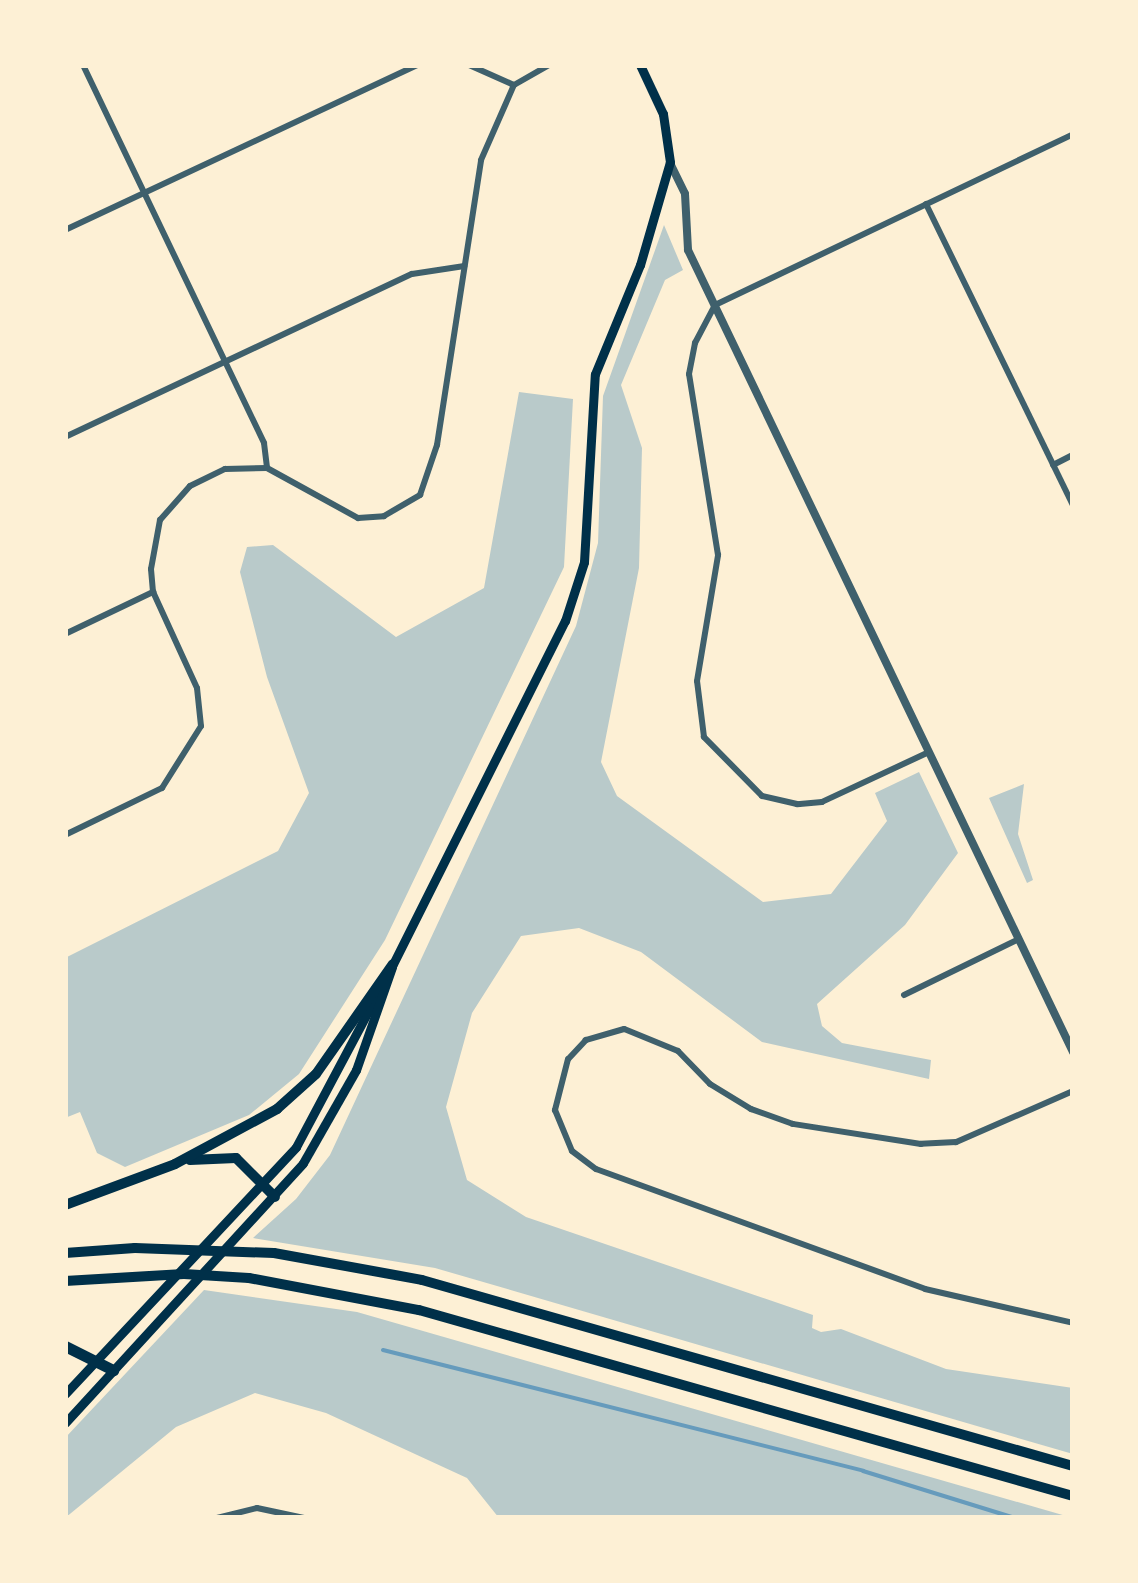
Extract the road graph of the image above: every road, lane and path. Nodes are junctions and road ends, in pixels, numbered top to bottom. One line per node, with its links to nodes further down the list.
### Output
1 (83, 65): 9 (street)
2 (418, 65): 9 (street)
3 (470, 65): 6 (street)
4 (549, 65): 6 (street)
5 (640, 65): 8 (main road)
6 (514, 85): 12 (street)
7 (1073, 134): 10 (street)
8 (670, 162): 13 (street); 25 (main road)
9 (146, 197): 11 (street); 14 (street)
10 (926, 204): 13 (street); 17 (street)
11 (65, 230)
12 (464, 266): 14 (street); 18 (street)
13 (714, 305): 22 (street); 22 (street)
14 (224, 361): 15 (street); 18 (street)
15 (65, 437)
16 (1073, 456): 17 (street)
17 (1053, 465): 19 (street)
18 (267, 468): 20 (street)
19 (1073, 506)
20 (153, 592): 21 (street); 23 (street)
21 (65, 634)
22 (929, 752): 24 (street)
23 (65, 836)
24 (1019, 939): 26 (street); 27 (street)
25 (393, 964): 29 (main road); 30 (main road); 31 (main road)
26 (904, 995)
27 (1073, 1052)
28 (1073, 1091): 35 (street)
29 (175, 1164): 30 (main road); 32 (main road)
30 (263, 1183): 31 (main road); 37 (main road)
31 (274, 1197): 38 (main road)
32 (65, 1206)
33 (65, 1253): 41 (main road)
34 (65, 1281): 42 (main road)
35 (1073, 1322)
36 (65, 1346): 37 (highway)
37 (92, 1363): 38 (highway); 39 (main road)
38 (113, 1370): 40 (main road)
39 (65, 1394)
40 (65, 1423)
41 (1073, 1466)
42 (1073, 1496)
43 (217, 1518): 44 (street)
44 (304, 1518)

